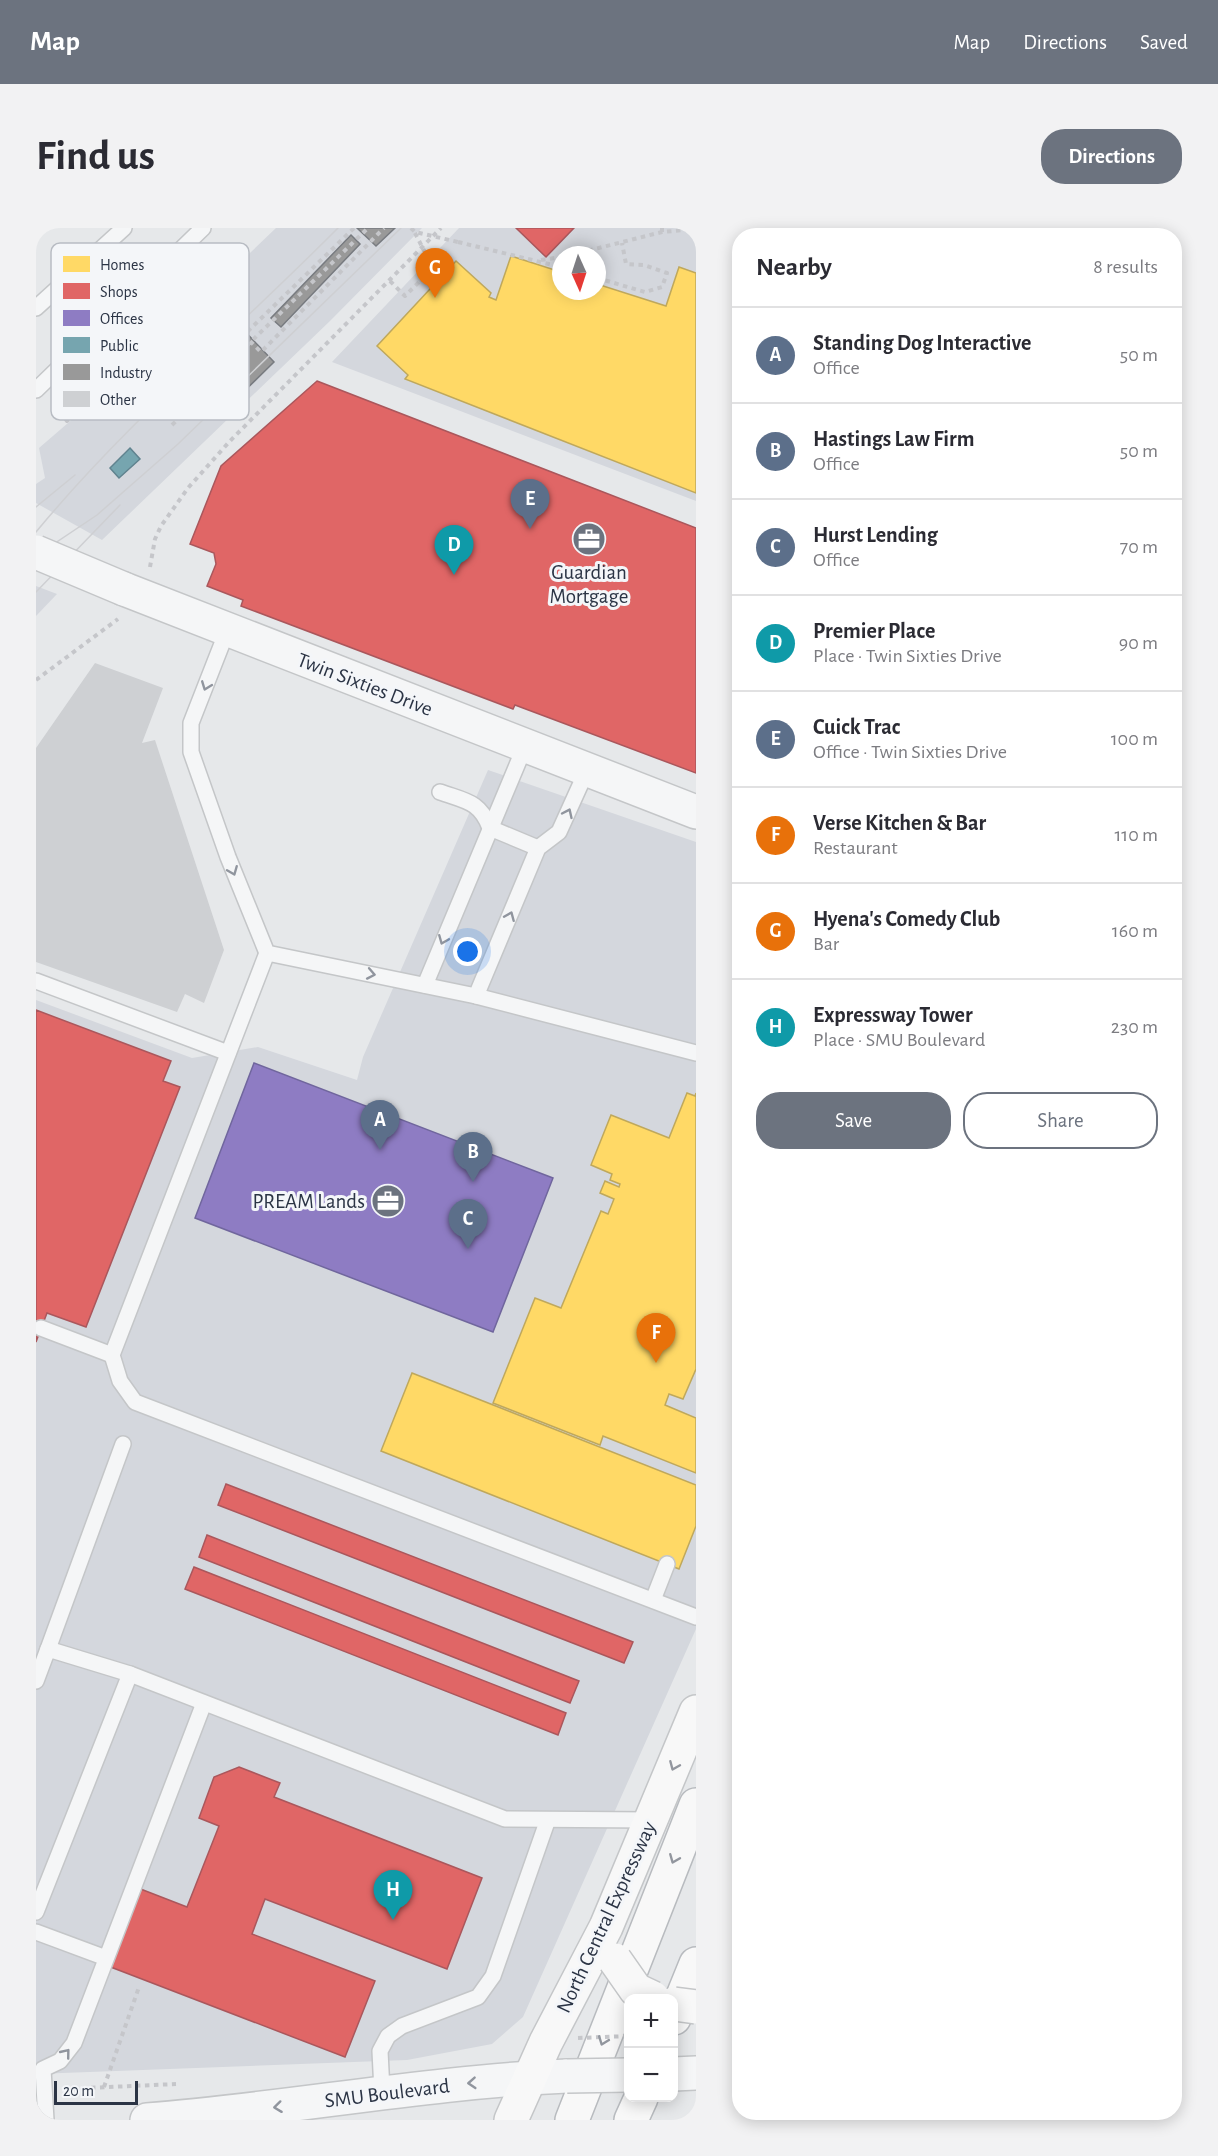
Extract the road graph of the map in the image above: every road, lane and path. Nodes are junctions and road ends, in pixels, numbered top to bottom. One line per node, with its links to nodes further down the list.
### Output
1 (124, 228): 11 (lane)
2 (203, 228): 12 (lane)
3 (354, 228): 22 (path)
4 (368, 228): 24 (path)
5 (384, 228): 24 (path)
6 (411, 228): 10 (path, bridge)
7 (441, 228): 18 (path)
8 (696, 229): 9 (path)
9 (662, 230): 13 (path)
10 (415, 232): 16 (path, bridge); 18 (path, bridge)
11 (108, 243)
12 (188, 243)
13 (622, 243): 14 (path); 19 (path)
14 (606, 247)
15 (552, 259): 16 (path)
16 (539, 261): 17 (path)
17 (552, 265)
18 (390, 281): 31 (path)
19 (606, 281)
20 (51, 294): 21 (lane)
21 (36, 308)
22 (249, 330)
23 (249, 340): 24 (path)
24 (252, 343): 25 (path)
25 (249, 346)
26 (51, 375): 27 (lane)
27 (36, 390)
28 (177, 420): 29 (path, bridge)
29 (172, 425)
30 (36, 552): 32 (street, Twin Sixties Drive, bridge)
31 (150, 569)
32 (123, 603): 33 (street, Twin Sixties Drive); 34 (path)
33 (227, 631): 35 (street, Twin Sixties Drive); 41 (lane, one-way to 41)
34 (36, 680)
35 (525, 746): 36 (street, Twin Sixties Drive); 39 (lane)
36 (587, 770): 38 (street, Twin Sixties Drive); 40 (lane, one-way to 36)
37 (440, 792): 39 (lane)
38 (696, 812)
39 (490, 828): 40 (lane); 43 (lane, one-way to 43)
40 (538, 848): 44 (lane, one-way to 40)
41 (267, 952): 43 (lane, one-way to 43); 45 (lane)
42 (36, 981): 45 (lane)
43 (425, 985): 44 (lane)
44 (476, 996): 46 (lane)
45 (228, 1053): 48 (lane)
46 (696, 1053)
47 (41, 1328): 48 (lane)
48 (112, 1355): 51 (lane)
49 (123, 1444): 53 (lane)
50 (667, 1564): 51 (lane)
51 (653, 1600): 52 (lane)
52 (695, 1614)
53 (48, 1649): 54 (lane); 55 (lane)
54 (130, 1674): 56 (lane); 61 (lane)
55 (36, 1681)
56 (204, 1703): 60 (lane); 64 (lane)
57 (696, 1712): 59 (main road, North Central Expressway, one-way to 59)
58 (696, 1805): 83 (main road, one-way to 83)
59 (651, 1820): 60 (lane); 62 (main road, North Central Expressway)
60 (547, 1822): 78 (lane)
61 (36, 1912)
62 (606, 1927): 67 (main road, bridge); 76 (main road, North Central Expressway)
63 (36, 1932): 64 (lane)
64 (106, 1959): 80 (lane, one-way to 64)
65 (696, 1964): 70 (main road)
66 (139, 1988): 77 (path)
67 (644, 1994)
68 (678, 2005): 69 (main road, bridge)
69 (696, 2007)
70 (678, 2008)
71 (624, 2036): 72 (path, bridge)
72 (578, 2038)
73 (696, 2073): 74 (street)
74 (678, 2074)
75 (624, 2075): 76 (street, SMU Boulevard, bridge)
76 (530, 2078): 78 (street, SMU Boulevard, one-way to 78); 82 (main road, North Central Expressway)
77 (104, 2087)
78 (382, 2091): 81 (street, SMU Boulevard, one-way to 81)
79 (639, 2102): 84 (main road)
80 (46, 2120)
81 (147, 2120)
82 (511, 2120)
83 (572, 2120)
84 (632, 2120)

